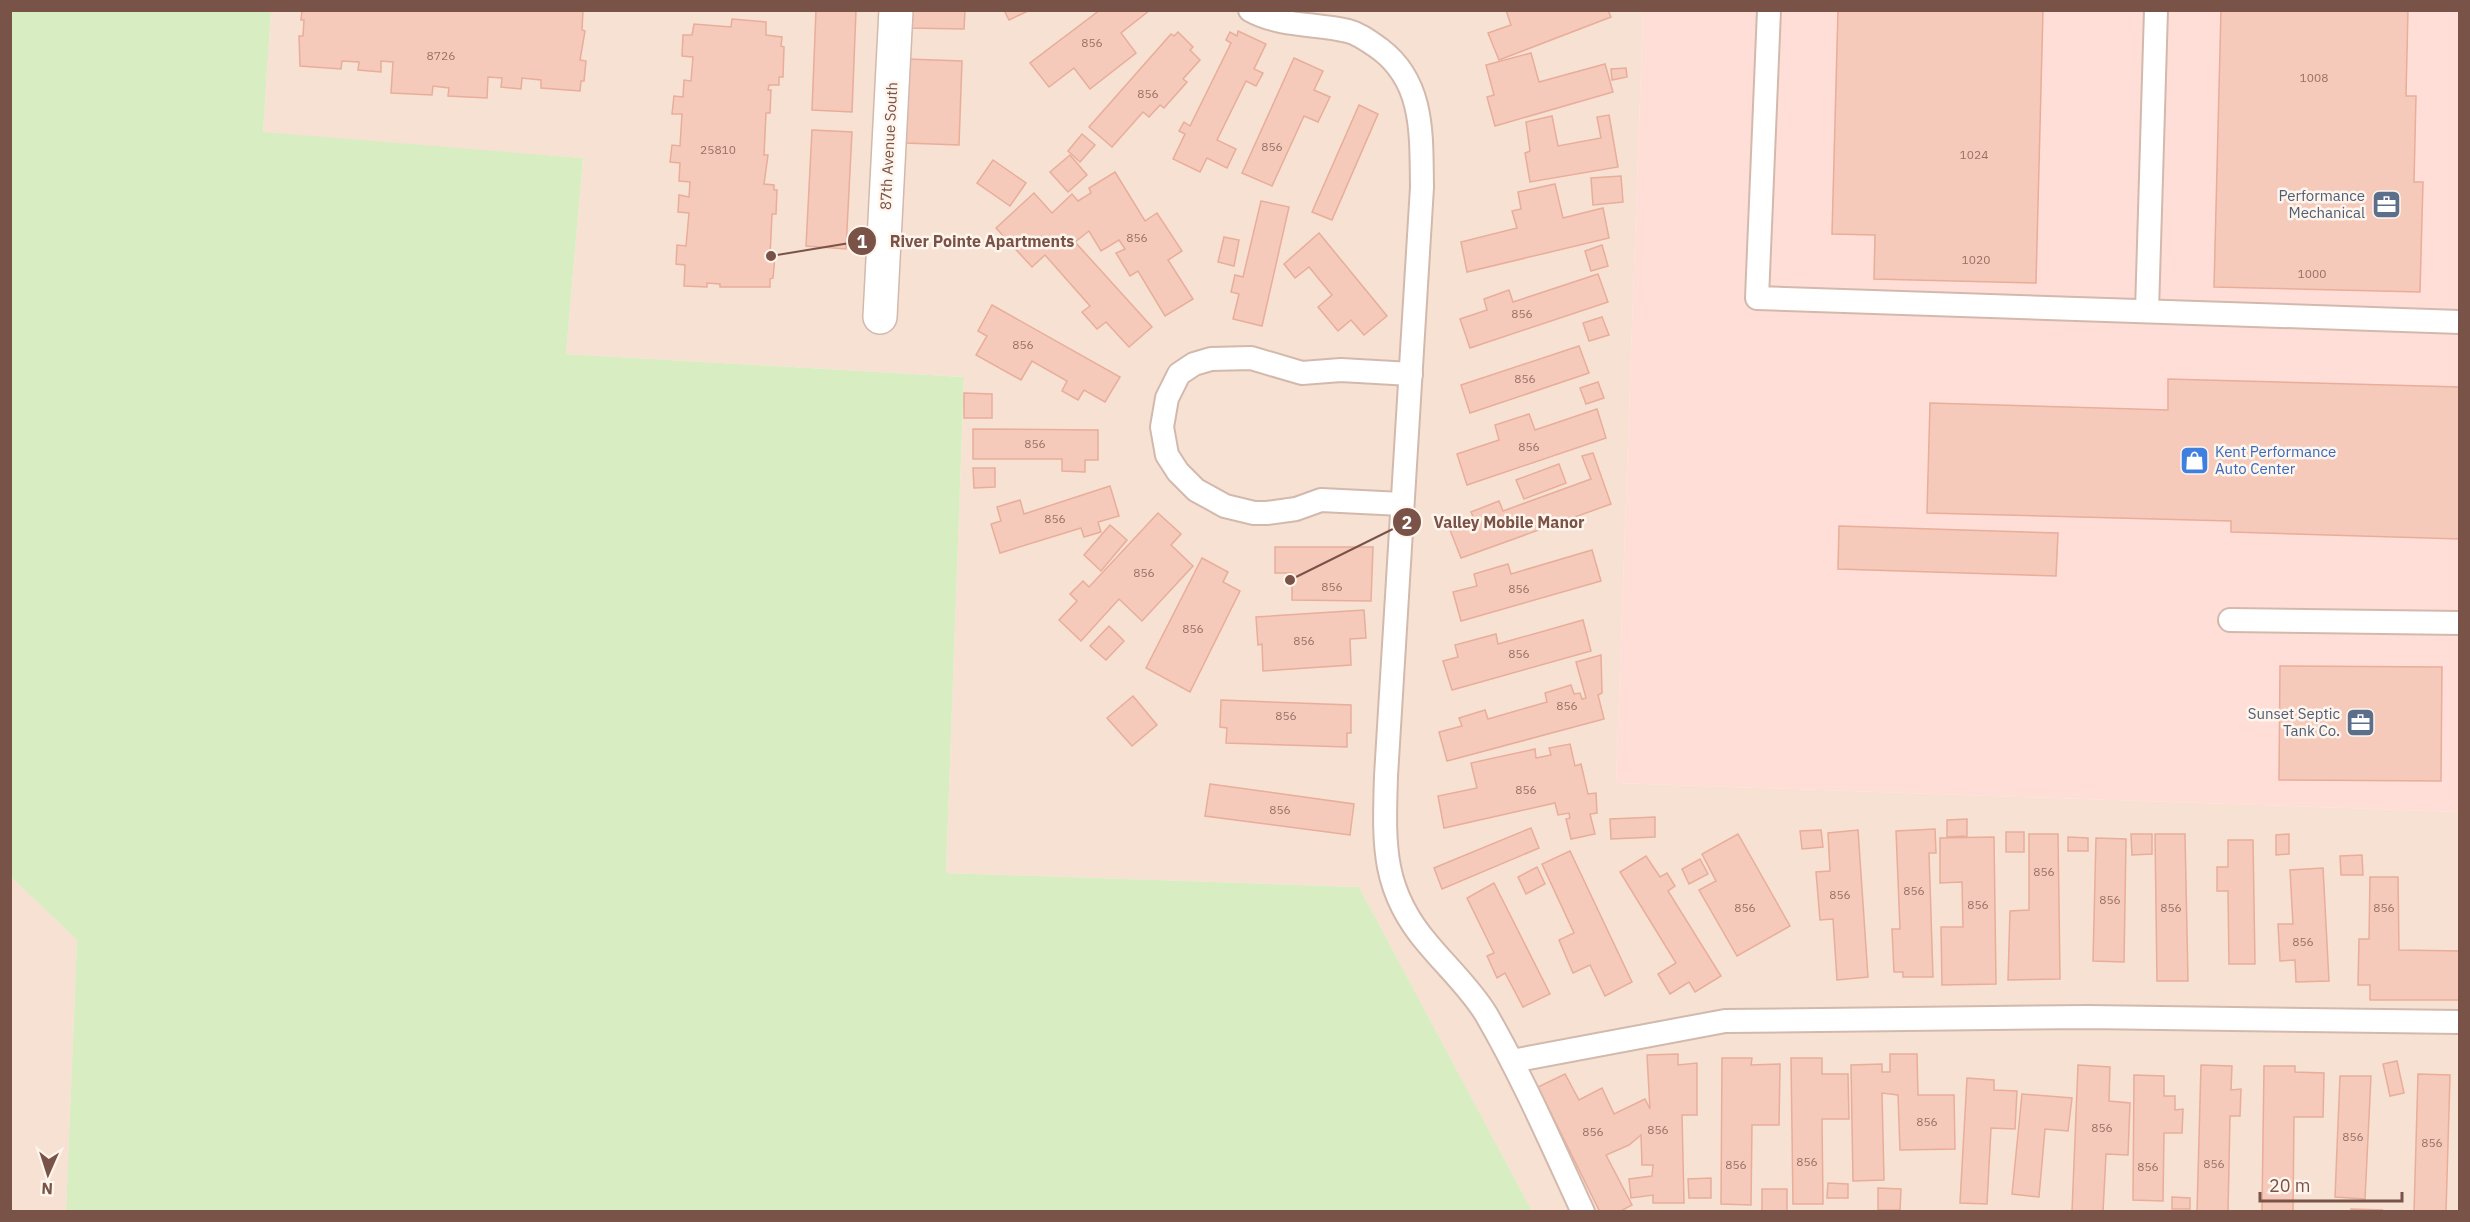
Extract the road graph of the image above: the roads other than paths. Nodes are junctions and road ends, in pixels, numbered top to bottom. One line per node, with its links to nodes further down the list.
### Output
1 (896, 10): 6 (street, 87th Avenue South)
2 (1250, 10): 8 (lane)
3 (1769, 10): 5 (lane)
4 (2156, 10): 5 (lane)
5 (2147, 311): 7 (lane)
6 (880, 317)
7 (2460, 322)
8 (1411, 374): 9 (lane); 9 (lane)
9 (1402, 504): 13 (lane)
10 (2230, 620): 11 (lane)
11 (2460, 623)
12 (2460, 1022): 13 (lane)
13 (1512, 1061): 14 (lane)
14 (1583, 1212)

